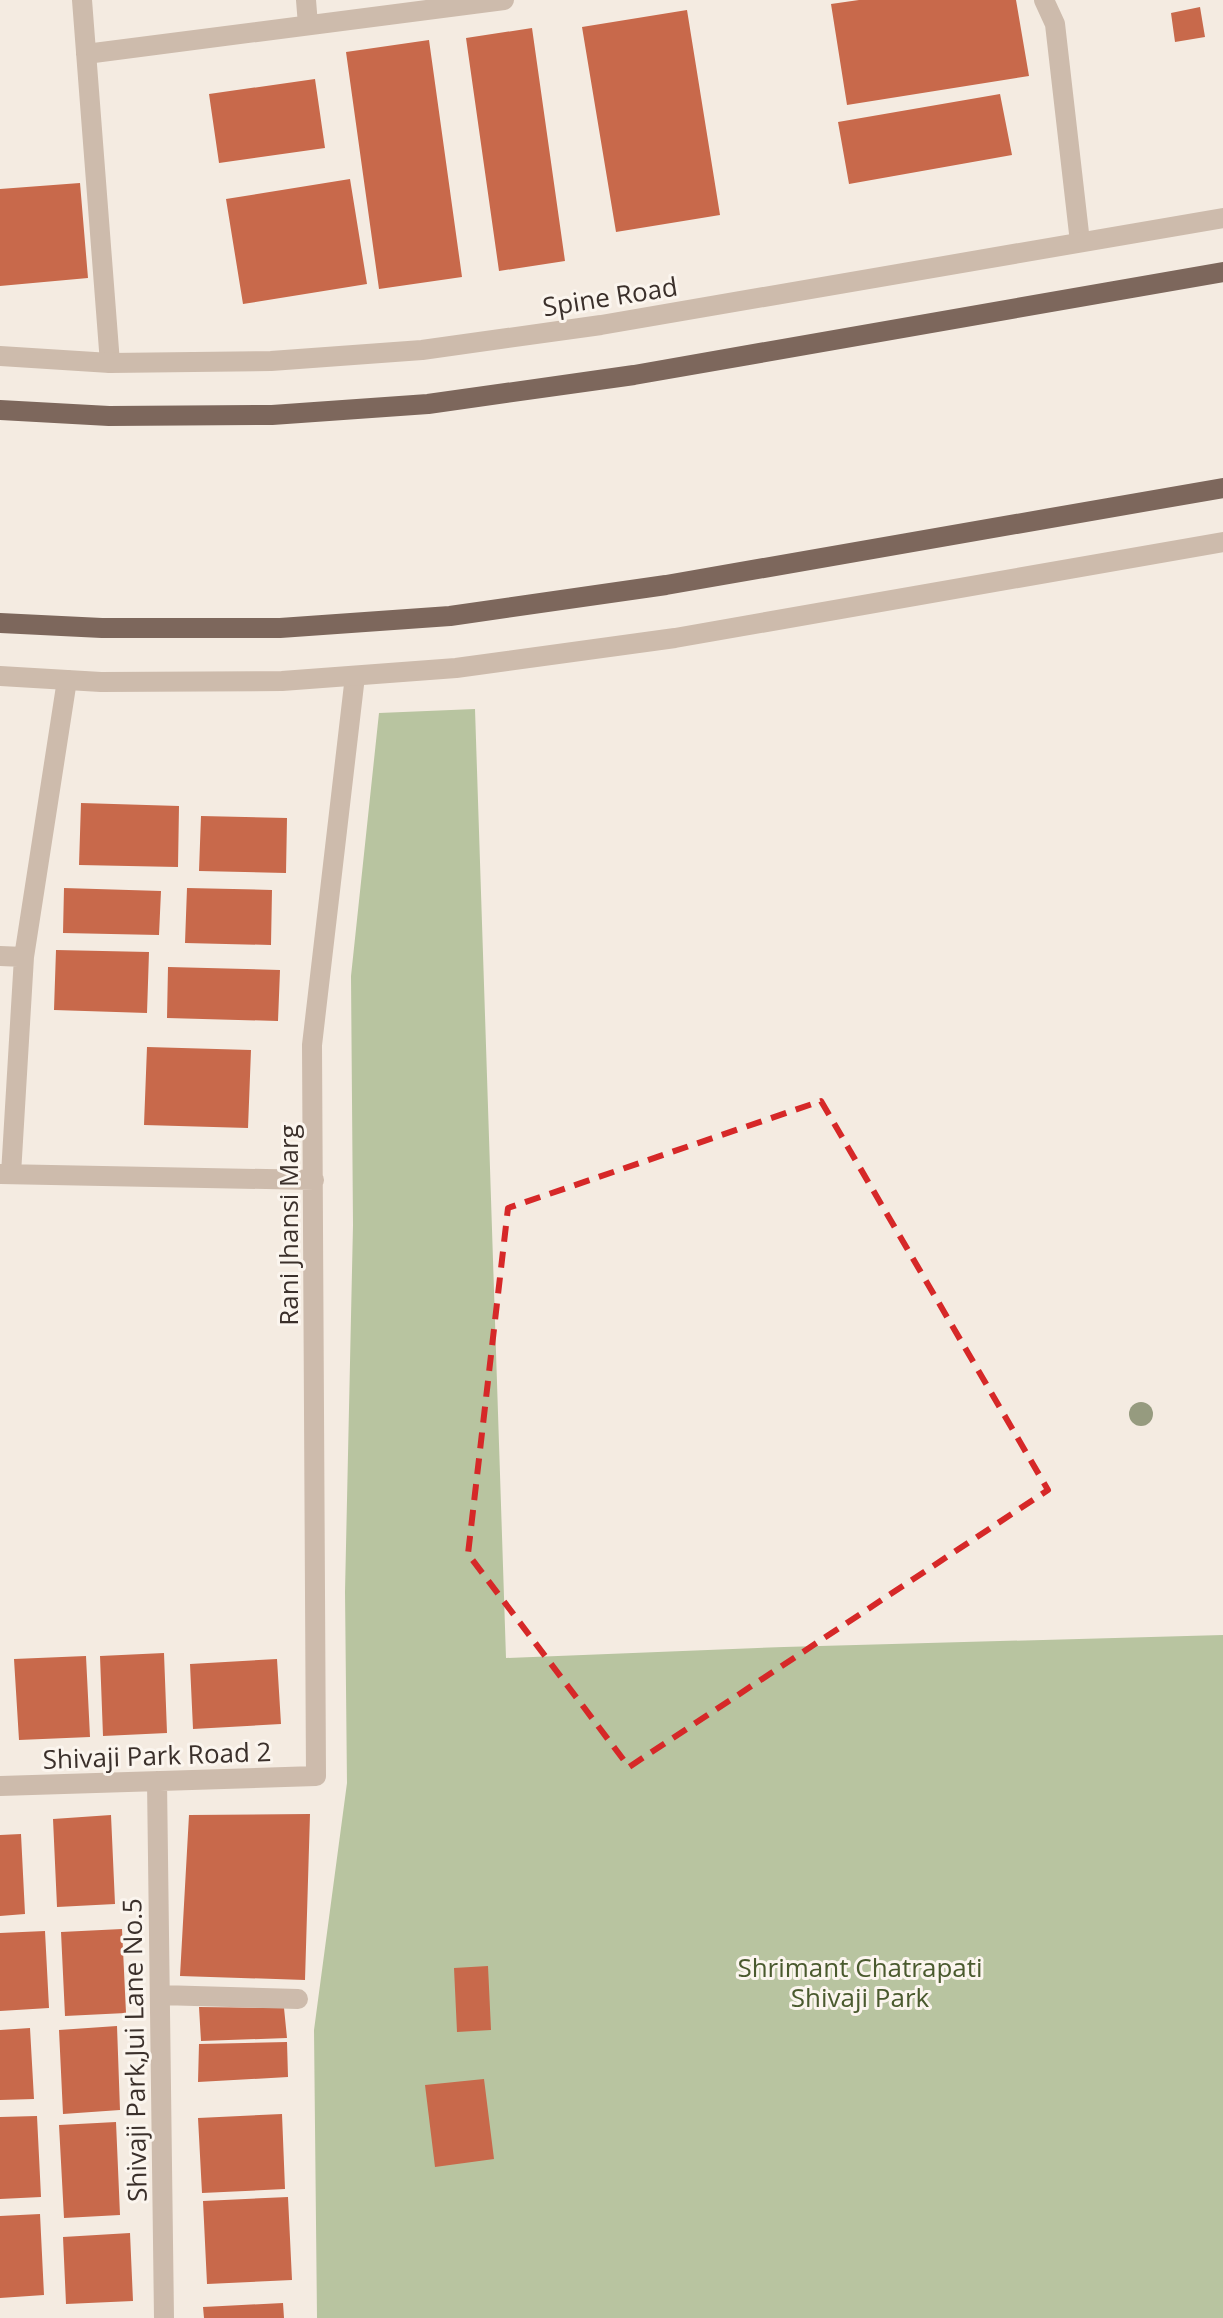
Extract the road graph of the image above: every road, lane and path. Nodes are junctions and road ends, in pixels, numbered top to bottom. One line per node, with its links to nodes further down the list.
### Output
1 (82, 0): 6 (street)
2 (306, 0): 5 (street)
3 (504, 0): 5 (street)
4 (1044, 0): 8 (street)
5 (308, 25): 6 (street)
6 (86, 54): 11 (street)
7 (1223, 218): 8 (street, Spine Road)
8 (1080, 242): 11 (street, Spine Road)
9 (1223, 272): 12 (main road)
10 (0, 356): 11 (street, Spine Road)
11 (110, 363)
12 (0, 410)
13 (1223, 488): 15 (main road)
14 (1223, 542): 17 (street)
15 (0, 623)
16 (0, 676): 18 (street)
17 (355, 676): 18 (street); 22 (street, Rani Jhansi Marg)
18 (67, 680): 20 (street)
19 (0, 956): 20 (street)
20 (24, 957): 21 (street)
21 (5, 1174): 22 (street)
22 (314, 1180): 23 (street, Rani Jhansi Marg)
23 (316, 1776): 24 (street, Shivaji Park Road 2)
24 (157, 1781): 25 (street, Shivaji Park Road 2); 26 (street, Shivaji Park,Jui Lane No.5)
25 (0, 1786)
26 (160, 1995): 27 (street); 28 (street, Shivaji Park,Jui Lane No.5)
27 (298, 1999)
28 (164, 2318)

